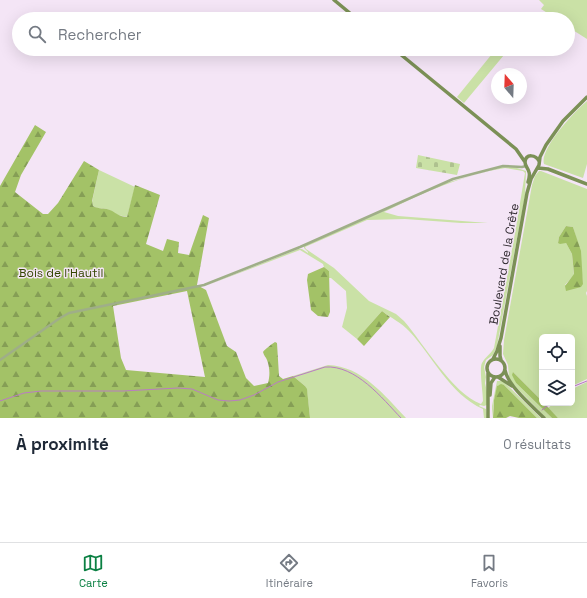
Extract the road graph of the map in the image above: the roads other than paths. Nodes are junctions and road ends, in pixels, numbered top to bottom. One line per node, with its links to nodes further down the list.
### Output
1 (334, 0): 2 (main road)
2 (349, 12)
3 (403, 56): 6 (main road)
4 (587, 97): 5 (main road, Boulevard de la Crête)
5 (546, 145): 7 (main road, Boulevard de la Crête); 8 (main road, Boulevard de la Crête)
6 (516, 149): 7 (main road); 9 (main road)
7 (532, 156): 8 (main road); 9 (main road, Boulevard de la Crête)
8 (540, 162): 10 (main road, Boulevard de la Crête); 11 (main road)
9 (526, 165): 10 (main road); 13 (main road, Boulevard de la Crête); 16 (street)
10 (537, 168): 11 (main road); 13 (main road, Boulevard de la Crête)
11 (548, 169): 12 (main road)
12 (587, 184)
13 (527, 193): 14 (main road, Boulevard de la Crête)
14 (501, 338): 15 (main road, Boulevard de la Crête); 17 (main road, Boulevard de la Crête)
15 (493, 359): 17 (main road); 19 (main road)
16 (0, 360)
17 (501, 360): 18 (main road)
18 (505, 370): 20 (main road); 21 (main road)
19 (488, 373): 20 (main road); 22 (main road)
20 (497, 377): 21 (main road); 22 (main road)
21 (517, 390): 23 (main road)
22 (489, 418)
23 (544, 418)

